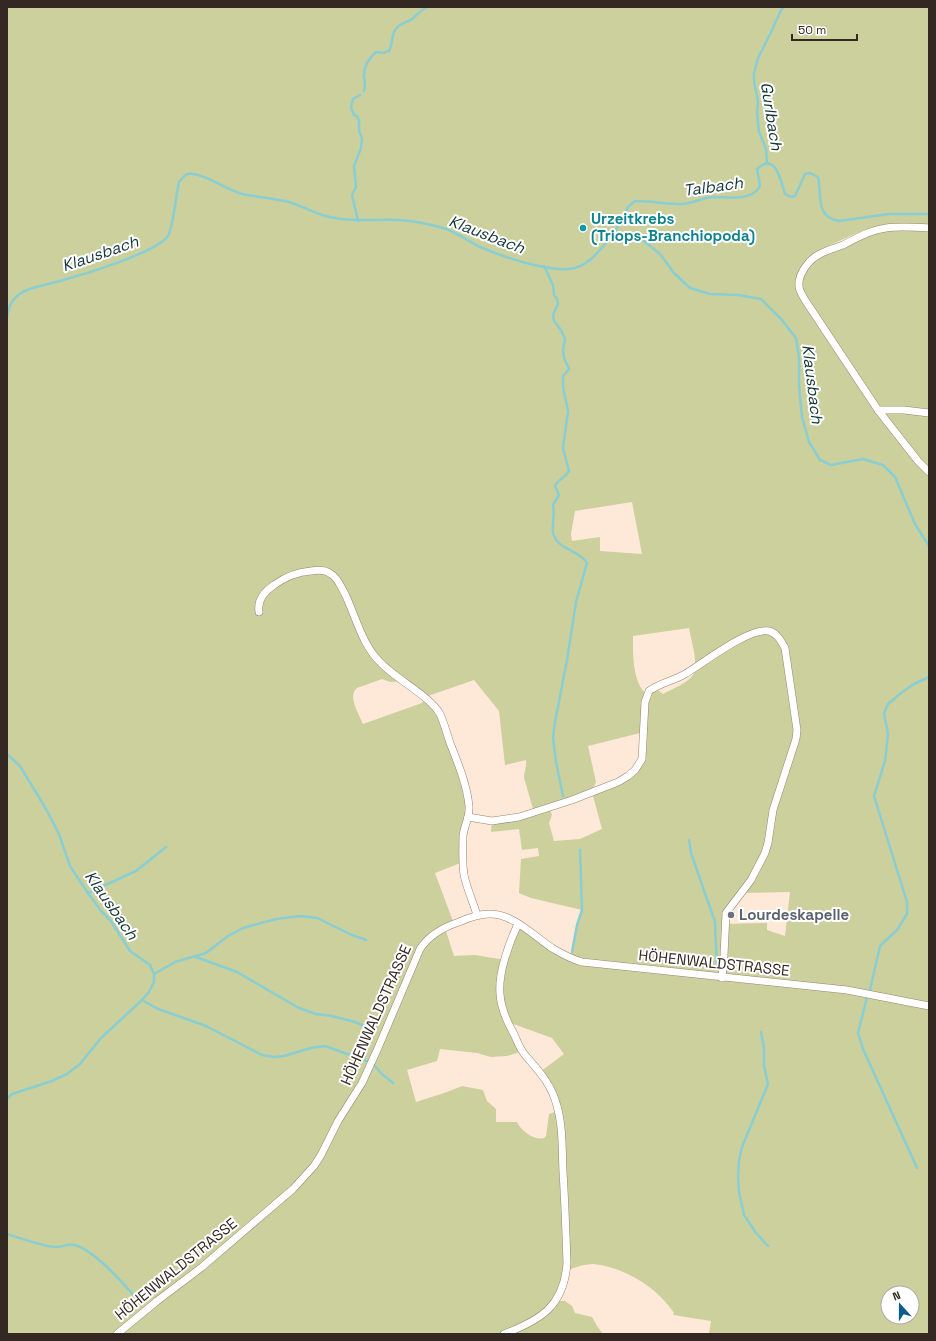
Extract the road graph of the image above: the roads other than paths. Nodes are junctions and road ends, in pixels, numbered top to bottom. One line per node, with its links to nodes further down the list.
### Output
1 (929, 228): 2 (street)
2 (878, 410): 3 (street); 4 (street)
3 (929, 412)
4 (929, 472)
5 (259, 612): 6 (street)
6 (468, 817): 7 (street); 9 (street)
7 (477, 915): 8 (street, HÖHENWALDSTRASSE); 11 (street, HÖHENWALDSTRASSE)
8 (518, 924): 9 (street, HÖHENWALDSTRASSE); 12 (street)
9 (722, 978): 10 (street, HÖHENWALDSTRASSE)
10 (929, 1006)
11 (117, 1334)
12 (504, 1334)

